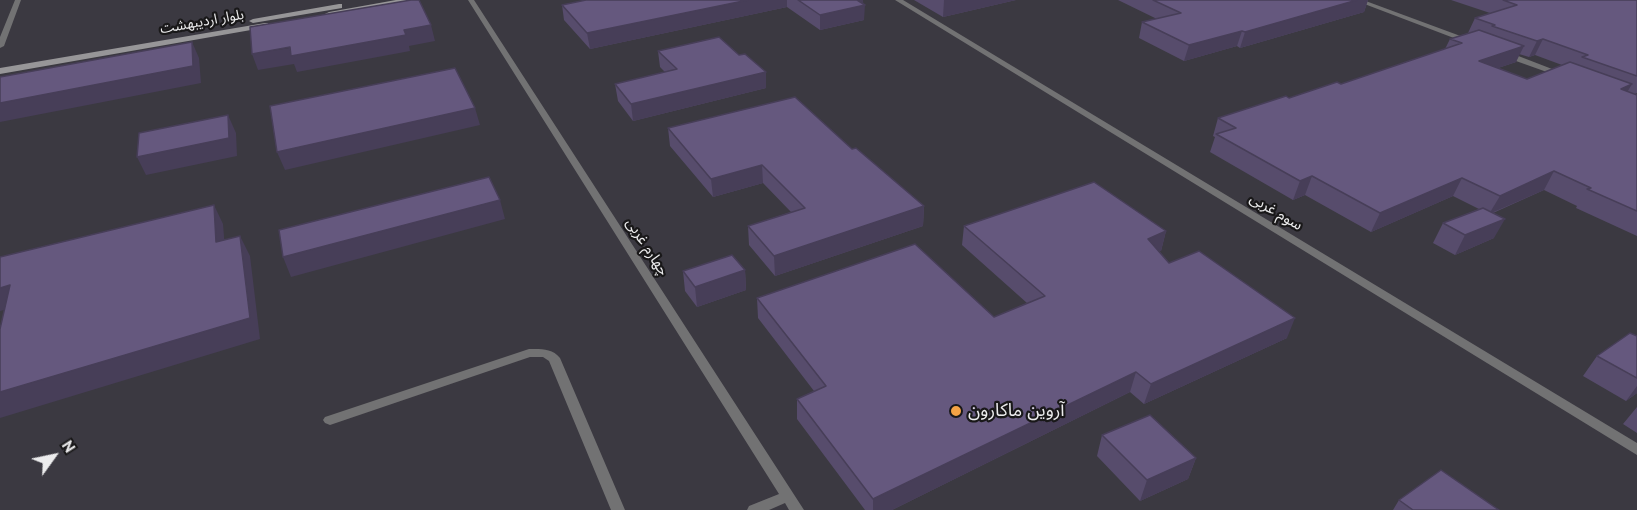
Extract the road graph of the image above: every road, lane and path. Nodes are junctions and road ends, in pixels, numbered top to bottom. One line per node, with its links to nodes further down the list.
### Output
1 (18, 0): 8 (lane)
2 (376, 0): 10 (street, بلوار اردیبهشت)
3 (409, 0): 11 (street, بلوار اردیبهشت)
4 (471, 0): 15 (lane, چهارم غربی)
5 (898, 0): 14 (lane, سوم غربی)
6 (1357, 0): 7 (lane)
7 (1480, 45)
8 (0, 46)
9 (1491, 49): 12 (lane)
10 (0, 64)
11 (0, 71)
12 (1570, 78)
13 (330, 420): 16 (lane)
14 (1637, 450)
15 (788, 496): 17 (lane); 18 (lane, چهارم غربی)
16 (618, 510)
17 (754, 510)
18 (797, 510)

